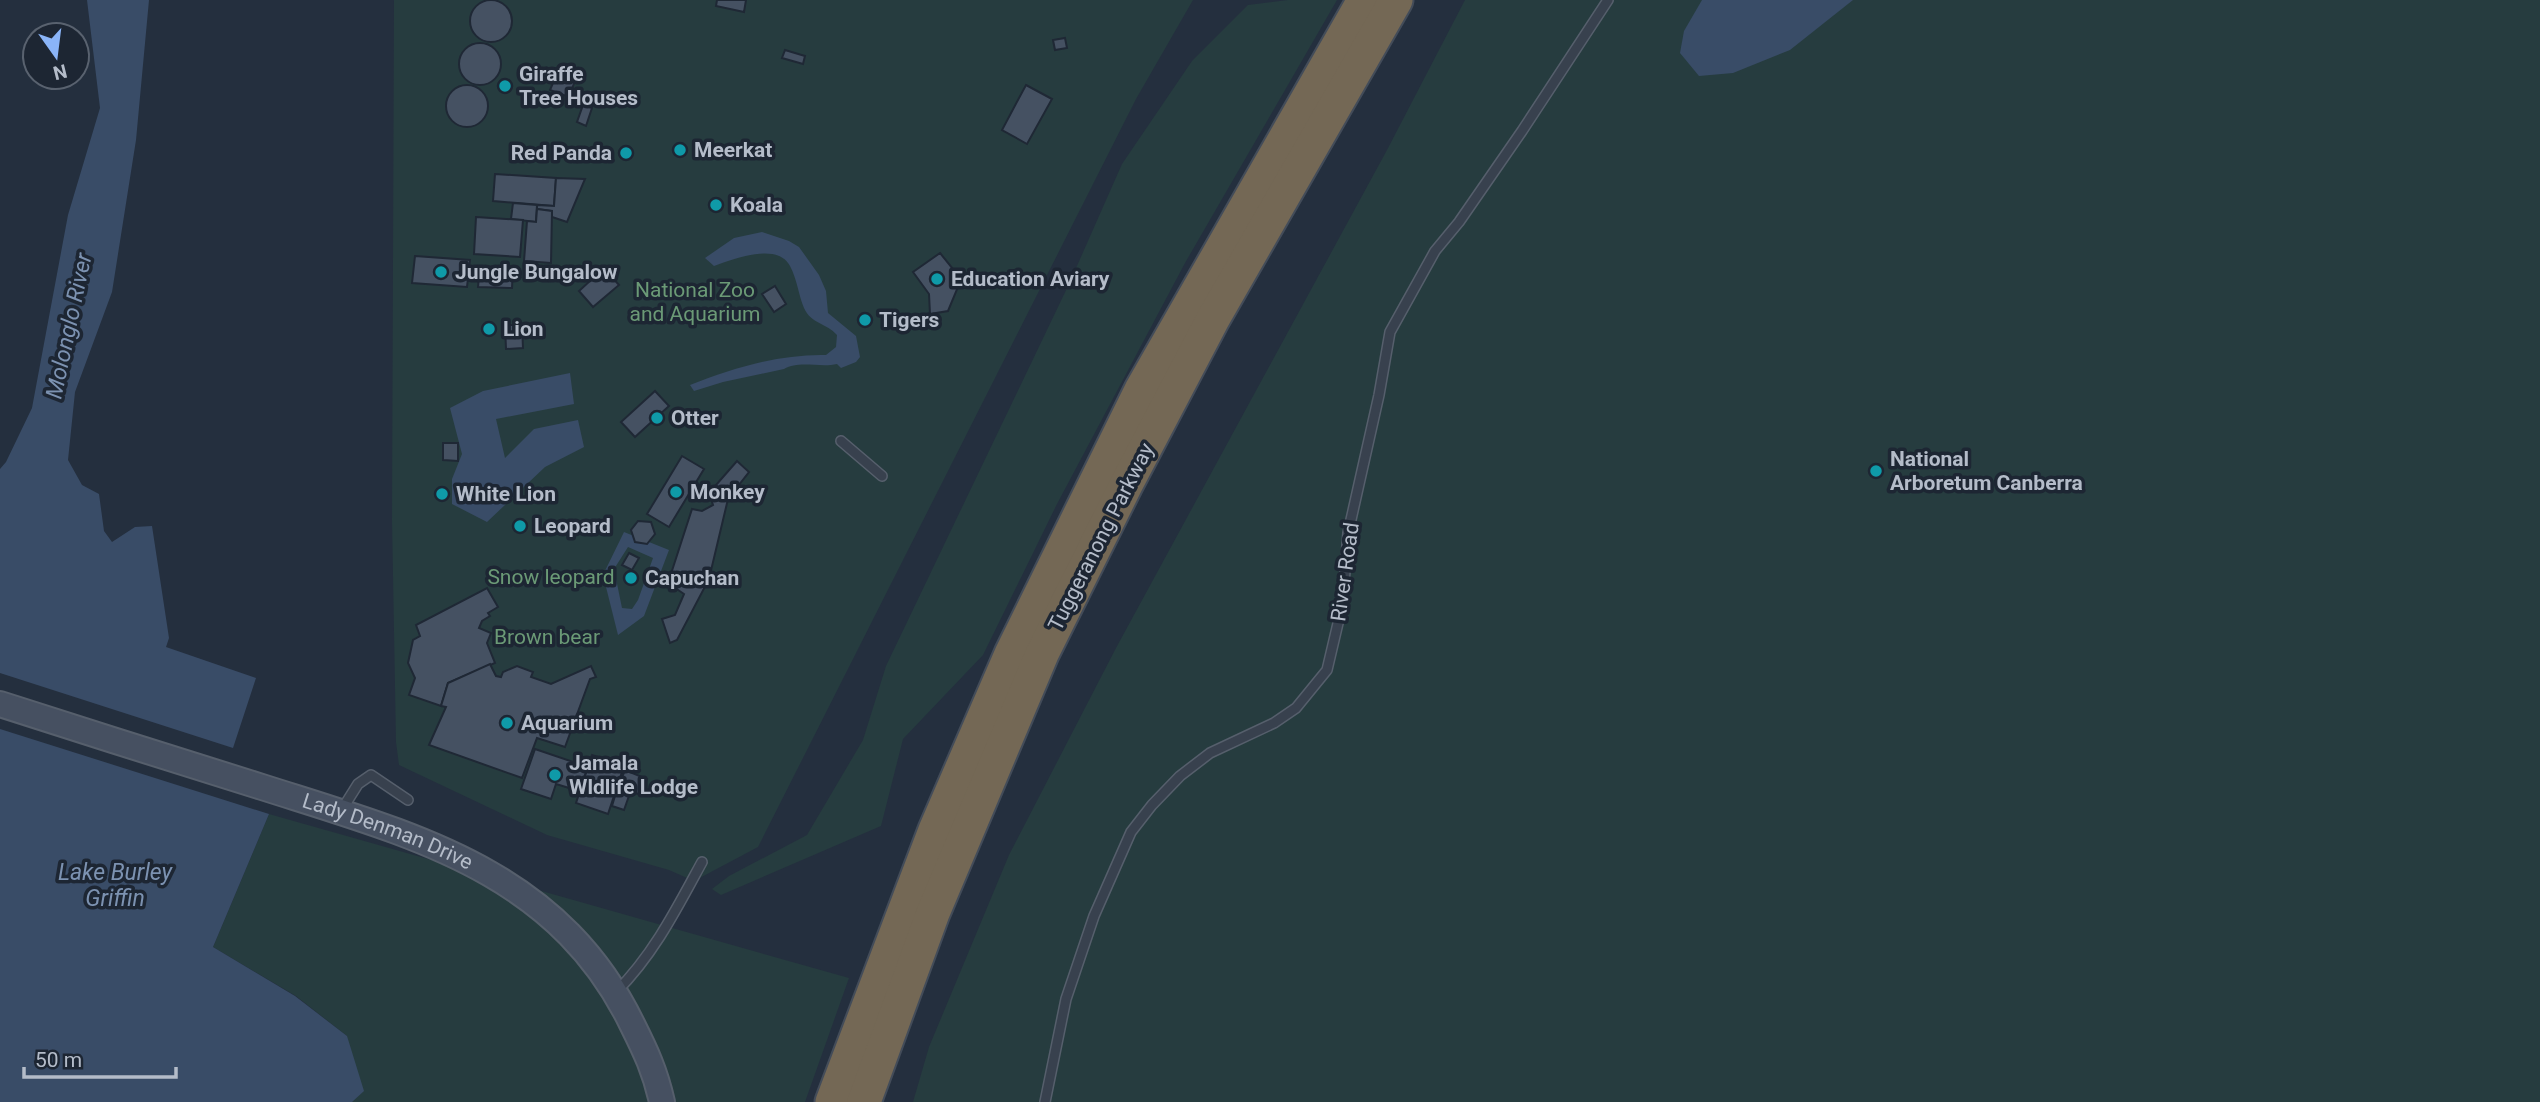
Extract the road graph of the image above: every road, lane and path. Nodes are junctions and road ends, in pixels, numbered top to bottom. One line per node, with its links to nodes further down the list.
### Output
1 (1364, 0): 12 (highway, Tuggeranong Parkway)
2 (1396, 0): 13 (highway, Tuggeranong Parkway)
3 (1608, 0): 14 (lane, River Road)
4 (841, 441): 5 (lane)
5 (882, 476)
6 (0, 704): 8 (street, Lady Denman Drive)
7 (408, 800): 8 (lane)
8 (341, 813): 10 (street, Lady Denman Drive)
9 (702, 862): 10 (lane)
10 (616, 992): 11 (street, Lady Denman Drive)
11 (662, 1102)
12 (832, 1102)
13 (864, 1102)
14 (1045, 1102)

